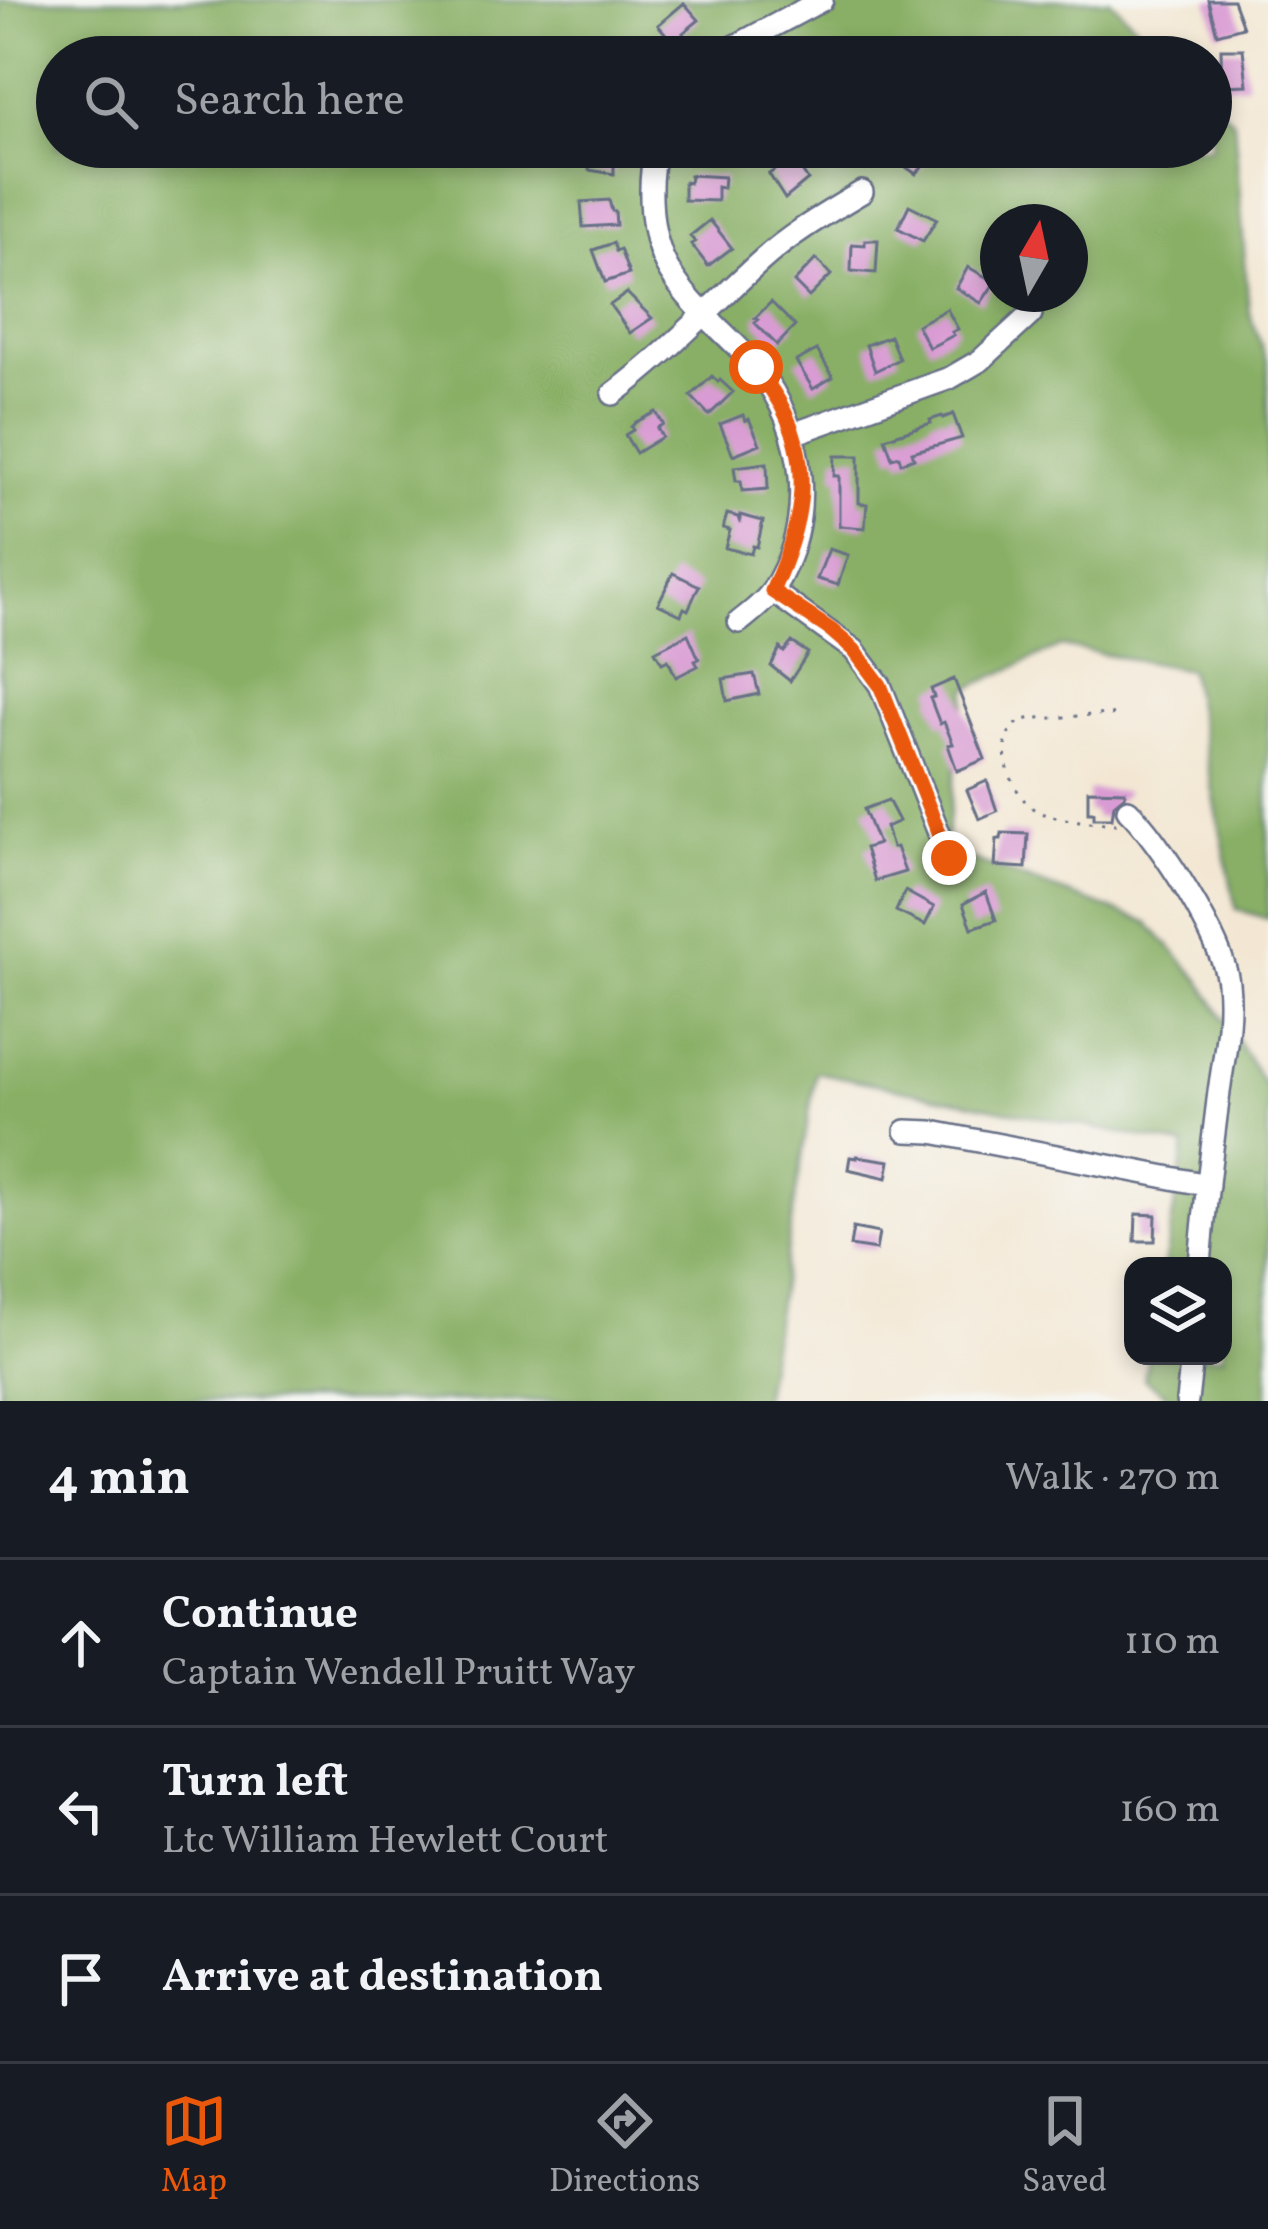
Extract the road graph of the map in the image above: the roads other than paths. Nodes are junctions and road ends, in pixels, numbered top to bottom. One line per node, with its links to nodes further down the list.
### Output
1 (822, 0): 2 (street)
2 (755, 36)
3 (654, 168): 6 (street)
4 (862, 191): 6 (street)
5 (1031, 314): 8 (street)
6 (704, 315): 7 (street); 8 (street)
7 (613, 394)
8 (793, 434): 9 (street)
9 (772, 591): 10 (street); 12 (street)
10 (739, 622)
11 (1128, 809): 14 (street)
12 (949, 858)
13 (906, 1131): 14 (street)
14 (1208, 1185): 15 (street)
15 (1201, 1257)
16 (1191, 1365): 17 (street)
17 (1186, 1401)

